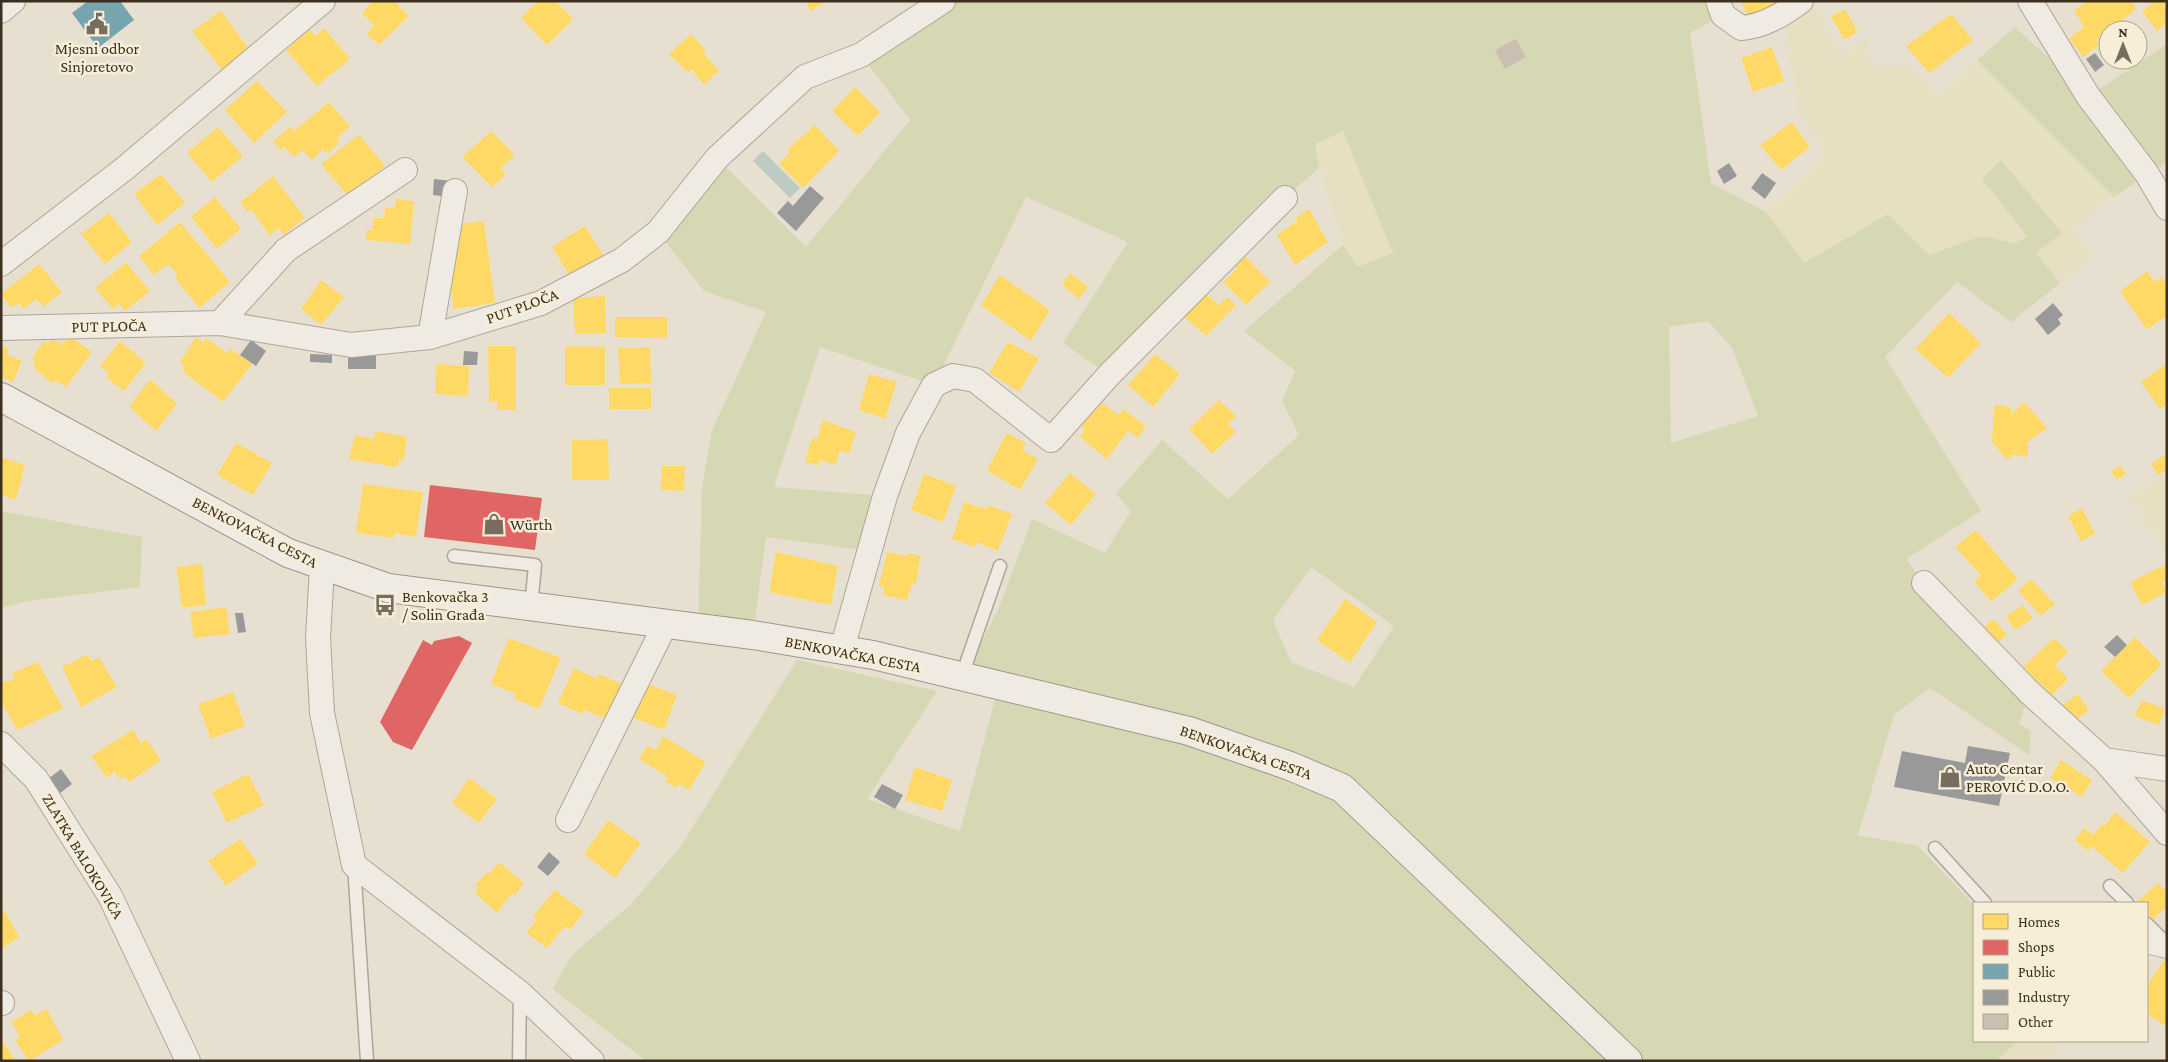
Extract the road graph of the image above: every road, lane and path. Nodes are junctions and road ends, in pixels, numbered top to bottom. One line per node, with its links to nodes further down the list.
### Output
1 (12, 1): 7 (street)
2 (323, 1): 12 (street)
3 (942, 1): 15 (street, PUT PLOČA)
4 (1718, 1): 5 (street)
5 (1801, 1)
6 (2024, 3): 11 (street)
7 (1, 11)
8 (405, 170): 13 (street)
9 (455, 191): 15 (street)
10 (1285, 198): 23 (street)
11 (2167, 208)
12 (1, 264)
13 (220, 323): 14 (street, PUT PLOČA); 15 (street, PUT PLOČA)
14 (1, 328)
15 (430, 337)
16 (1, 396): 18 (main road, BENKOVAČKA CESTA)
17 (454, 556): 21 (lane)
18 (322, 566): 21 (main road, BENKOVAČKA CESTA); 31 (street)
19 (1000, 566): 24 (lane)
20 (1924, 583): 26 (street)
21 (531, 607): 22 (main road, BENKOVAČKA CESTA)
22 (666, 624): 23 (main road, BENKOVAČKA CESTA); 28 (street)
23 (842, 650): 24 (main road, BENKOVAČKA CESTA)
24 (964, 676): 43 (main road, BENKOVAČKA CESTA)
25 (1, 744): 39 (street, ZLATKA BALOKOVIĆA)
26 (2104, 760): 27 (street); 29 (street)
27 (2167, 769)
28 (568, 820)
29 (2167, 833)
30 (1935, 848): 33 (lane)
31 (354, 865): 38 (street); 40 (lane)
32 (2110, 886): 34 (lane)
33 (1984, 902)
34 (2126, 902)
35 (2148, 925): 37 (lane)
36 (2148, 941): 37 (street)
37 (2167, 945)
38 (520, 993): 41 (lane); 42 (street)
39 (188, 1061)
40 (367, 1061)
41 (518, 1061)
42 (592, 1061)
43 (1628, 1061)

